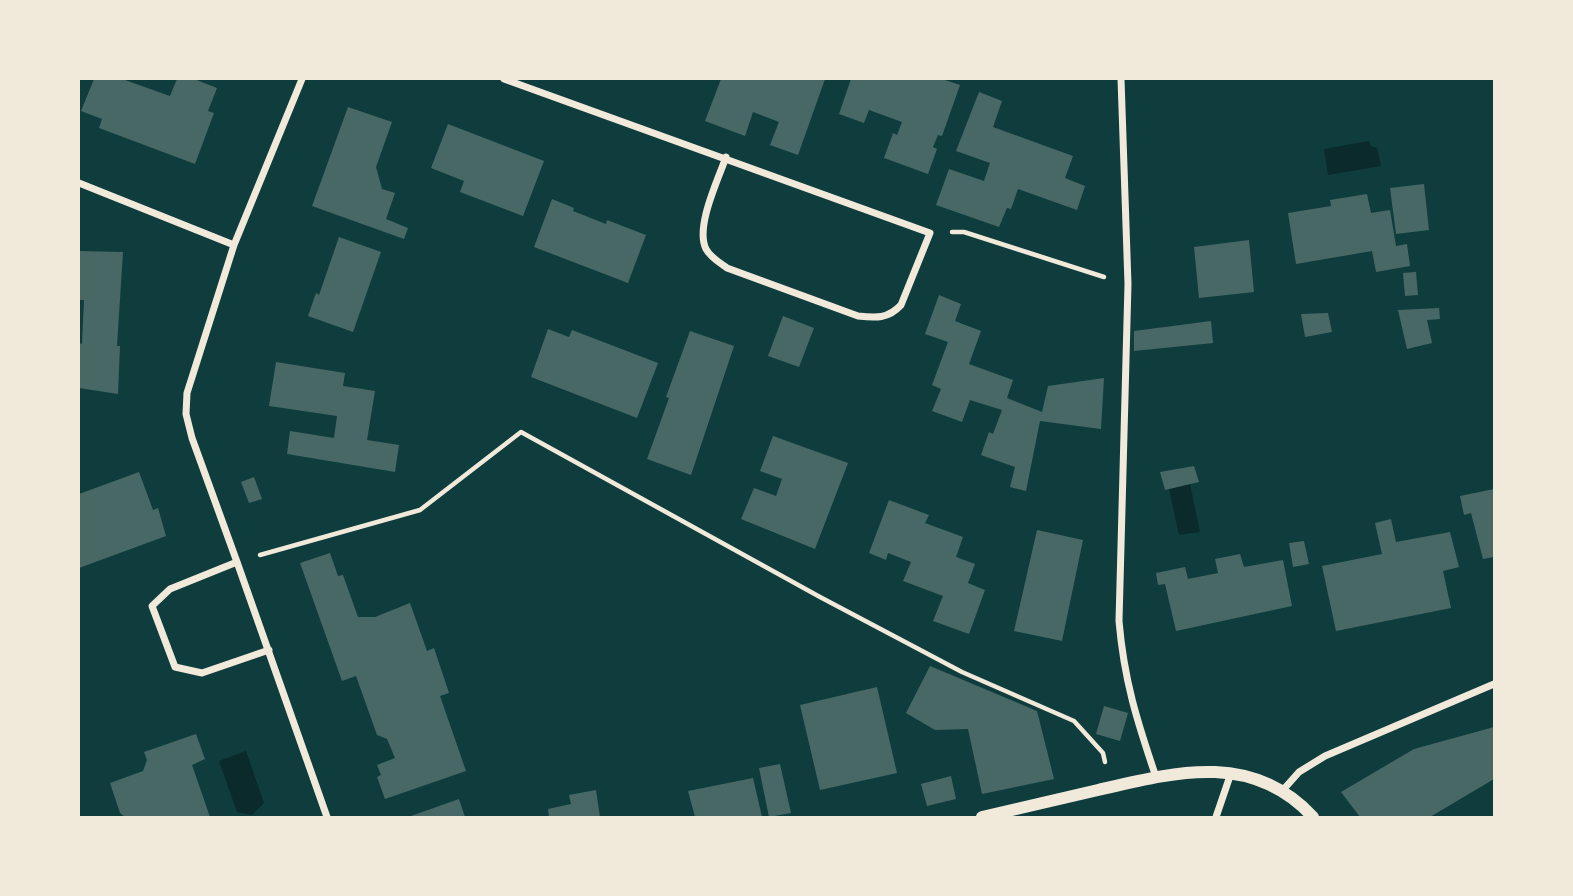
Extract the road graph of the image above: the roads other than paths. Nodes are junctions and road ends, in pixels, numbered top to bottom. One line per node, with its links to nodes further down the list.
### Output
1 (302, 79): 6 (street)
2 (505, 79): 4 (street)
3 (1121, 79): 11 (street)
4 (726, 157): 4 (street)
5 (79, 183): 6 (street)
6 (234, 244): 7 (street)
7 (237, 562): 8 (street); 8 (street)
8 (270, 650): 13 (street)
9 (1494, 684): 12 (street)
10 (1231, 773): 11 (street); 12 (street); 15 (street)
11 (1156, 777): 14 (street)
12 (1283, 790): 16 (street)
13 (327, 817)
14 (982, 817)
15 (1216, 817)
16 (1313, 817)

